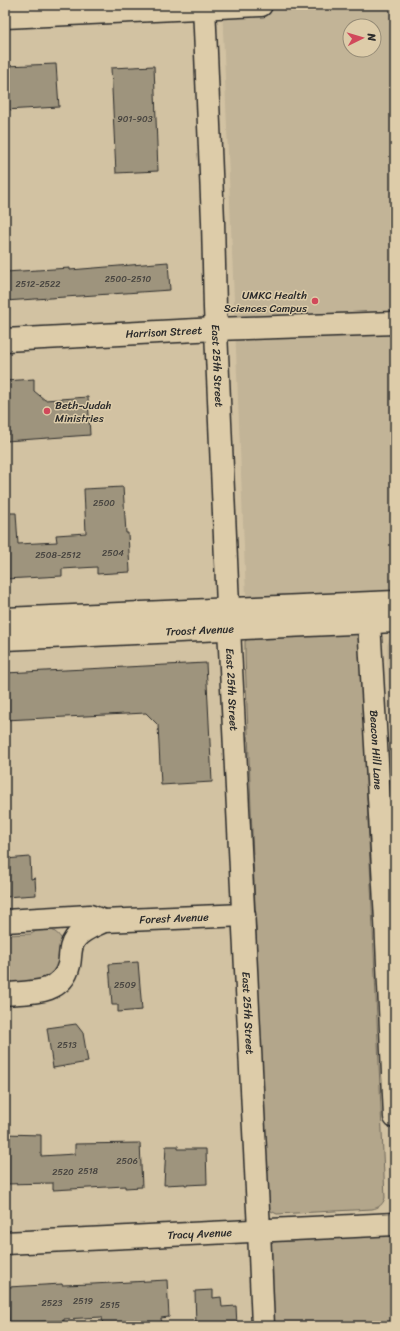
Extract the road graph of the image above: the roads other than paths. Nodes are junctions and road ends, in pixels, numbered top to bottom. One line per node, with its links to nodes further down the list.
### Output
1 (262, 5): 2 (street)
2 (205, 6): 3 (street); 5 (street, East 25th Street)
3 (5, 17)
4 (395, 323): 5 (street, Harrison Street)
5 (216, 329): 6 (street, Harrison Street); 9 (street, East 25th Street)
6 (5, 340)
7 (395, 602): 9 (street, Troost Avenue)
8 (5, 619): 9 (street, Troost Avenue)
9 (229, 619): 11 (street, Troost Avenue); 12 (street, Troost Avenue); 13 (street, East 25th Street)
10 (395, 621): 11 (street, Troost Avenue)
11 (369, 622): 15 (street, Beacon Hill Lane)
12 (5, 639)
13 (244, 915): 17 (street, Forest Avenue); 22 (street, East 25th Street)
14 (50, 918): 16 (street, Forest Avenue); 17 (street, Forest Avenue); 18 (street, Forest Avenue)
15 (391, 920): 20 (street, Beacon Hill Lane)
16 (5, 921)
17 (104, 921): 18 (street, Forest Avenue)
18 (70, 952): 19 (street, Forest Avenue)
19 (5, 994)
20 (395, 1117)
21 (395, 1224): 22 (street, Tracy Avenue)
22 (259, 1230): 23 (street, Tracy Avenue); 24 (street, East 25th Street)
23 (5, 1243)
24 (263, 1326)

